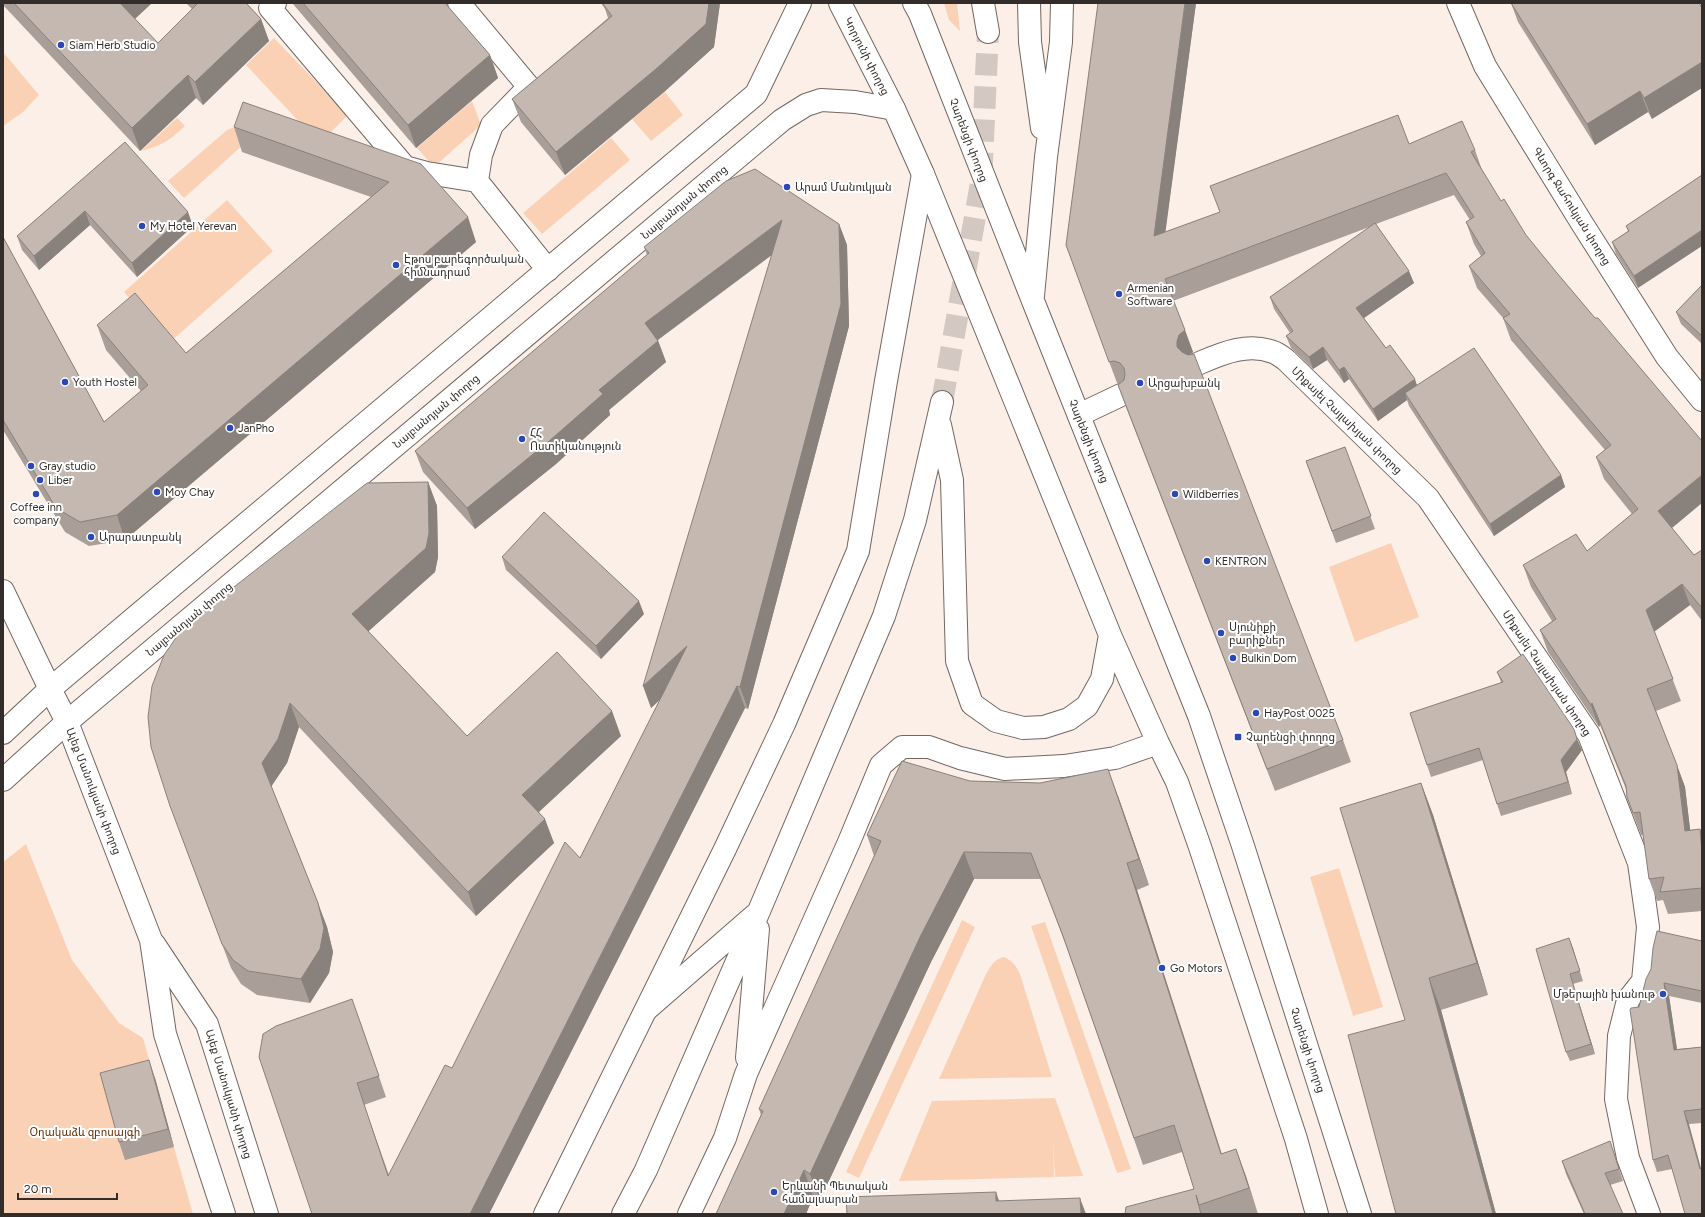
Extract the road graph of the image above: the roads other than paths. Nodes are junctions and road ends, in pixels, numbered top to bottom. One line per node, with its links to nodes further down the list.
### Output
1 (275, 3): 14 (main road)
2 (459, 3): 14 (main road)
3 (800, 3): 15 (main road)
4 (840, 3): 11 (main road, Կորյունի փողոց)
5 (983, 3): 6 (main road)
6 (990, 3)
7 (1029, 3): 12 (main road)
8 (1062, 3): 12 (main road)
9 (1458, 3): 19 (main road, Գևորգ Ջահուկյան փողոց)
10 (917, 8): 16 (main road, Չարենցի փողոց)
11 (894, 109): 13 (main road); 24 (main road, Նալբանդյան փողոց)
12 (1046, 157): 16 (main road)
13 (923, 174): 22 (main road); 30 (main road)
14 (477, 181): 15 (main road)
15 (548, 270): 23 (main road)
16 (1032, 301): 20 (main road, Չարենցի փողոց)
17 (1197, 364): 39 (main road, Միքայել Չայլախյան փողոց)
18 (1121, 395): 20 (main road)
19 (1702, 400)
20 (1079, 415): 38 (main road, Չարենցի փողոց)
21 (3, 591): 23 (main road, Ալեք Մանուկյանի փողոց)
22 (1110, 634): 26 (main road); 28 (main road)
23 (50, 689): 24 (main road, Ալեք Մանուկյանի փողոց); 25 (main road)
24 (67, 722): 27 (main road, Նալբանդյան փողոց); 29 (main road, Ալեք Մանուկյանի փողոց)
25 (3, 733)
26 (1158, 743): 31 (main road); 37 (main road)
27 (3, 780)
28 (759, 911): 30 (main road); 31 (main road); 35 (main road)
29 (151, 940): 32 (main road, Ալեք Մանուկյանի փողոց); 33 (main road, Ալեք Մանուկյանի փողոց)
30 (647, 1009): 34 (main road)
31 (746, 1074): 36 (main road)
32 (224, 1214)
33 (267, 1214)
34 (545, 1214)
35 (623, 1214)
36 (688, 1214)
37 (1317, 1214)
38 (1360, 1214)
39 (1650, 1214)

